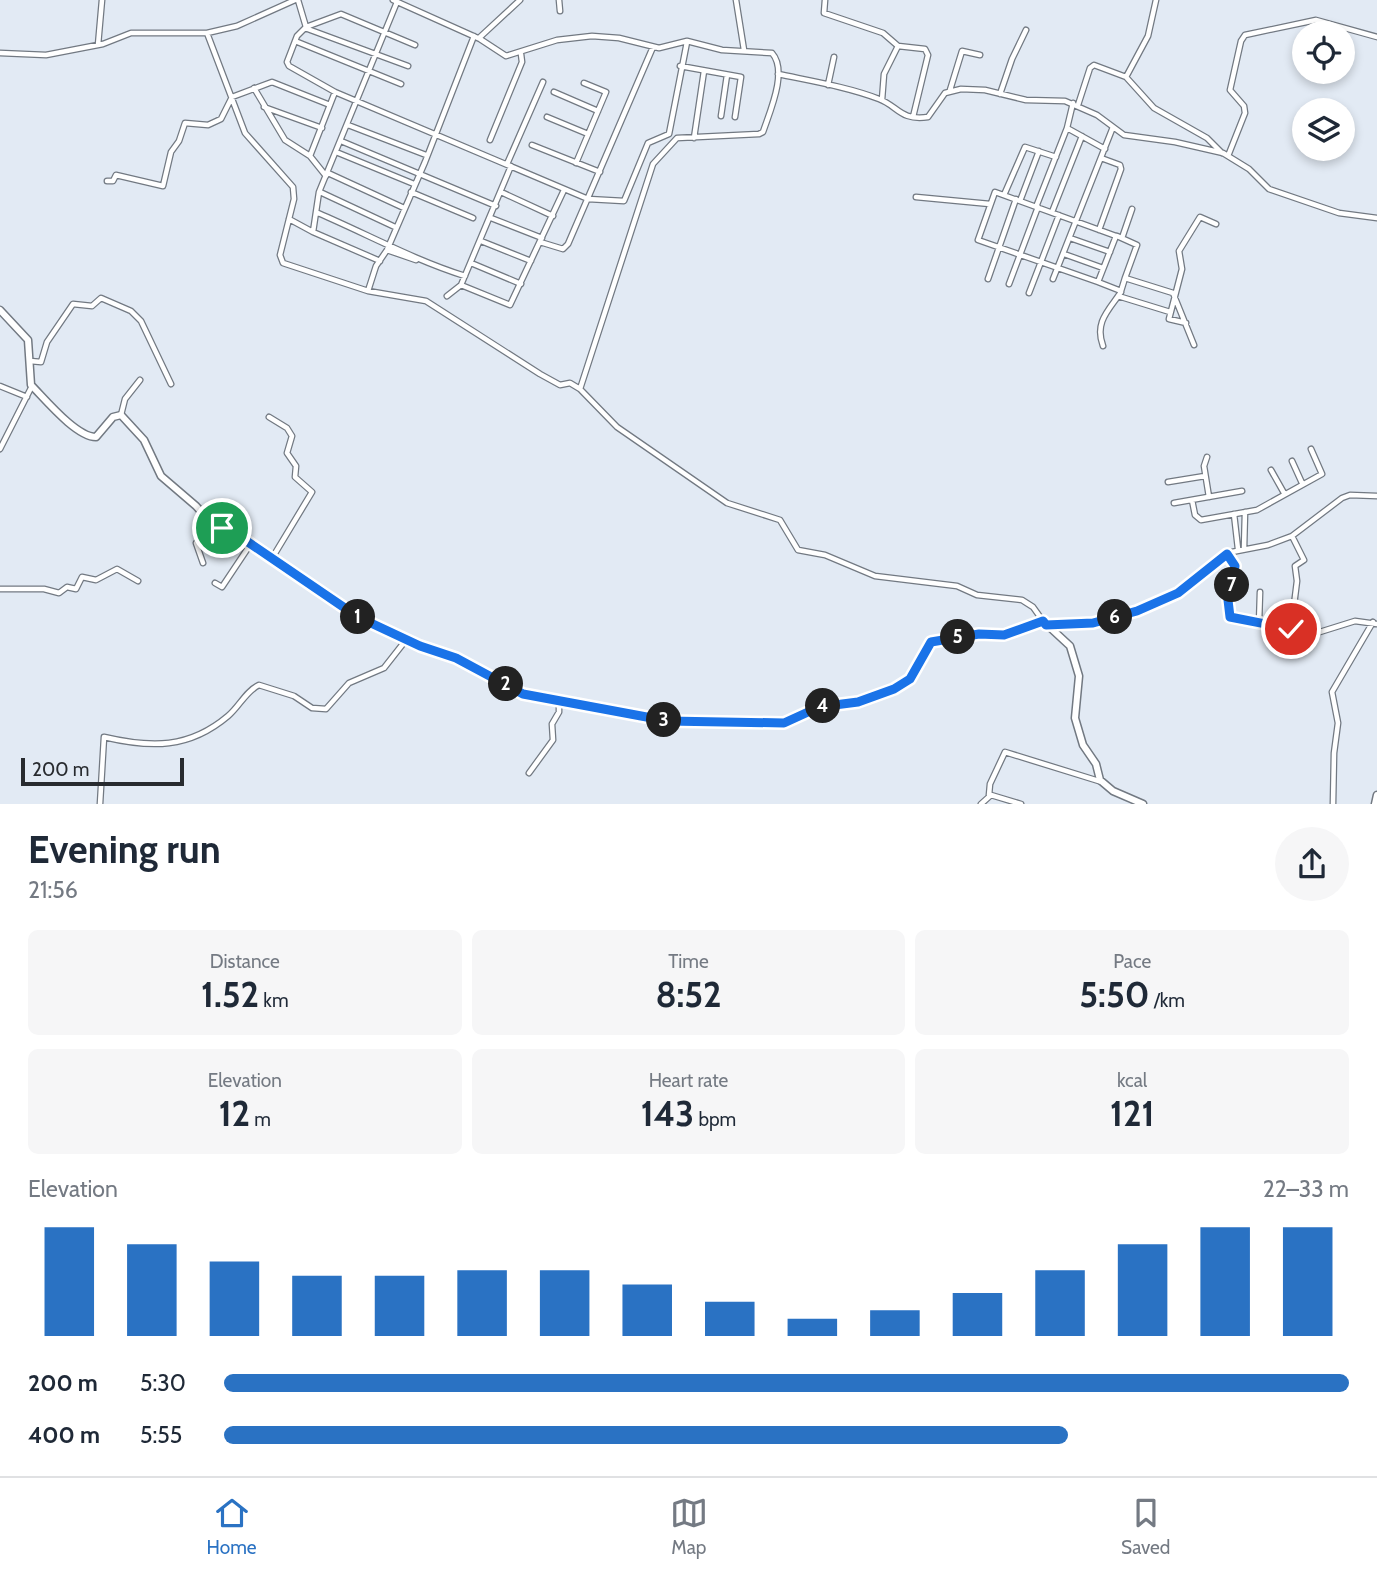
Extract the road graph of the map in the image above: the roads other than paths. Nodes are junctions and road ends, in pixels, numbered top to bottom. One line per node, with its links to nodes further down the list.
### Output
1 (102, 0): 18 (street)
2 (296, 0): 10 (street); 13 (street)
3 (520, 0): 14 (street)
4 (559, 0): 9 (street)
5 (737, 0): 22 (street)
6 (825, 0): 20 (street)
7 (1156, 0): 34 (street)
8 (395, 1): 12 (street); 14 (street)
9 (560, 11)
10 (305, 27): 12 (street); 16 (street); 25 (street)
11 (1026, 30): 43 (street)
12 (387, 32): 19 (street); 25 (street)
13 (207, 33): 18 (street); 44 (street)
14 (477, 37): 24 (street); 59 (street)
15 (1377, 37): 70 (street)
16 (295, 41): 30 (street); 41 (street)
17 (687, 41): 21 (street); 22 (street); 29 (street)
18 (97, 45): 23 (street)
19 (415, 45)
20 (898, 46): 46 (street); 54 (street)
21 (653, 47): 24 (street); 76 (street)
22 (744, 50): 32 (street)
23 (0, 52)
24 (521, 54): 63 (street)
25 (376, 55): 28 (street); 30 (street)
26 (980, 55): 40 (street)
27 (834, 57): 38 (street)
28 (408, 66)
29 (680, 66): 31 (street); 87 (street)
30 (369, 70): 36 (street); 45 (street)
31 (704, 71): 33 (street); 62 (street)
32 (778, 74): 38 (street); 62 (street)
33 (727, 75): 51 (street); 53 (street)
34 (1126, 77): 47 (street); 70 (street)
35 (543, 82): 75 (street)
36 (401, 83)
37 (584, 83): 50 (street)
38 (828, 85): 46 (street)
39 (254, 88): 44 (street); 48 (street); 49 (street)
40 (950, 90): 43 (street); 54 (street)
41 (335, 92): 45 (street); 48 (street)
42 (554, 92): 50 (street)
43 (1000, 94): 47 (street)
44 (232, 97): 79 (street); 101 (street)
45 (356, 100): 55 (street); 59 (street)
46 (882, 100): 54 (street)
47 (1075, 104): 56 (street); 58 (street)
48 (330, 105): 57 (street)
49 (263, 107): 57 (street); 71 (street)
50 (598, 111): 60 (street)
51 (721, 116)
52 (547, 117): 60 (street)
53 (735, 117)
54 (914, 117)
55 (348, 124): 64 (street); 69 (street)
56 (1113, 127): 66 (street); 70 (street)
57 (322, 128): 71 (street)
58 (1067, 128): 61 (street); 72 (street)
59 (437, 134): 69 (street); 75 (street)
60 (588, 134): 74 (street)
61 (1082, 136): 66 (street); 94 (street)
62 (694, 138): 146 (street)
63 (490, 140)
64 (341, 141): 68 (street); 77 (street)
65 (532, 145): 74 (street)
66 (1105, 149): 73 (street)
67 (1039, 151): 72 (street); 85 (street); 88 (street)
68 (336, 152): 78 (street); 80 (street)
69 (426, 155): 77 (street)
70 (1225, 155): 100 (street)
71 (310, 156): 78 (street)
72 (1056, 157): 91 (street)
73 (1101, 158): 102 (street); 105 (street)
74 (576, 163): 76 (street)
75 (509, 165): 81 (street); 84 (street)
76 (600, 172): 87 (street)
77 (418, 173): 80 (street); 90 (street)
78 (327, 174): 82 (street); 92 (street)
79 (107, 181)
80 (414, 184): 83 (street)
81 (564, 190): 87 (street); 97 (street)
82 (319, 192): 95 (street); 104 (street)
83 (411, 192): 92 (street); 98 (street)
84 (501, 192): 90 (street); 97 (street)
85 (1004, 195): 88 (street); 89 (street)
86 (916, 197): 89 (street)
87 (588, 200): 110 (street)
88 (1018, 200): 91 (street); 113 (street)
89 (990, 204): 113 (street)
90 (496, 206): 99 (street)
91 (1037, 207): 94 (street); 116 (street)
92 (404, 208): 104 (street)
93 (1132, 209): 109 (street)
94 (1052, 212): 96 (street)
95 (318, 213): 106 (street); 112 (street)
96 (1059, 215): 102 (street); 119 (street)
97 (552, 216): 110 (street)
98 (473, 218)
99 (491, 218): 110 (street); 111 (street)
100 (1377, 218)
101 (289, 219): 106 (street); 131 (street)
102 (1076, 221): 105 (street); 108 (street)
103 (1216, 224): 134 (street)
104 (395, 227): 112 (street)
105 (1099, 230): 107 (street)
106 (313, 232): 117 (street)
107 (1116, 236): 109 (street); 114 (street)
108 (1070, 238): 114 (street); 115 (street)
109 (1122, 238): 124 (street)
110 (541, 240): 118 (street)
111 (481, 241): 118 (street); 120 (street)
112 (388, 246): 117 (street); 123 (street)
113 (999, 247): 116 (street); 125 (street)
114 (1110, 252): 121 (street)
115 (1064, 254): 121 (street); 122 (street)
116 (1020, 255): 119 (street); 129 (street)
117 (380, 261): 131 (street)
118 (531, 261): 128 (street)
119 (1040, 262): 122 (street); 132 (street)
120 (471, 264): 123 (street); 128 (street)
121 (1103, 268): 127 (street)
122 (1058, 269): 126 (street); 127 (street)
123 (465, 276): 130 (street)
124 (1125, 278): 133 (street); 134 (street)
125 (988, 279)
126 (1053, 279)
127 (1098, 282): 133 (street)
128 (521, 284): 130 (street)
129 (1009, 284)
130 (461, 285): 135 (street)
131 (368, 291): 146 (street)
132 (1030, 293)
133 (1120, 293): 137 (street); 140 (street)
134 (1174, 293): 137 (street); 138 (street)
135 (447, 296)
136 (0, 310): 141 (street)
137 (1170, 312): 138 (street)
138 (1187, 323): 139 (street)
139 (1194, 345)
140 (1103, 346)
141 (30, 361): 143 (street); 145 (street)
142 (139, 380): 148 (street)
143 (172, 384)
144 (0, 386): 147 (street)
145 (32, 386): 147 (street); 148 (street)
146 (580, 389): 177 (street)
147 (27, 397): 150 (street)
148 (121, 415): 166 (street)
149 (269, 418): 171 (street)
150 (0, 449)
151 (1311, 449): 157 (street)
152 (1207, 457): 155 (street)
153 (1292, 461): 157 (street)
154 (1271, 470): 159 (street)
155 (1205, 476): 156 (street); 161 (street)
156 (1168, 482)
157 (1302, 483): 159 (street)
158 (1242, 491): 161 (street)
159 (1284, 493): 164 (street)
160 (1377, 496): 167 (street)
161 (1209, 497): 162 (street)
162 (1192, 500): 163 (street); 165 (street)
163 (1174, 503)
164 (1245, 512): 165 (street); 169 (street)
165 (1234, 514): 169 (street)
166 (210, 523): 168 (street); 172 (street)
167 (1292, 536): 169 (street); 180 (street)
168 (250, 544): 171 (street); 174 (street)
169 (1241, 549): 170 (street)
170 (1227, 554): 177 (street); 179 (street)
171 (271, 560): 181 (street)
172 (203, 563)
173 (138, 581): 175 (street)
174 (215, 583)
175 (0, 589)
176 (1260, 592): 179 (street)
177 (1045, 623): 182 (street); 184 (street)
178 (1375, 623): 180 (street); 191 (street)
179 (1259, 624): 180 (street)
180 (1291, 629)
181 (407, 640): 182 (street); 187 (street)
182 (559, 700): 183 (street)
183 (529, 773)
184 (1103, 783): 185 (street); 190 (street)
185 (989, 795): 188 (street); 189 (street)
186 (1377, 795): 192 (street)
187 (100, 804)
188 (981, 804)
189 (1021, 804)
190 (1143, 804)
191 (1333, 804)
192 (1375, 804)

